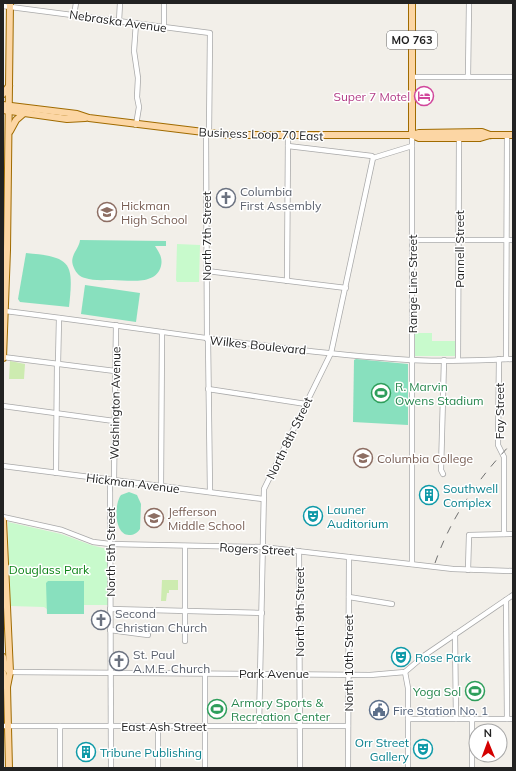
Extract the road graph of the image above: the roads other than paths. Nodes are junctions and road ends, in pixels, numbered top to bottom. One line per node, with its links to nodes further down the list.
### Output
1 (76, 3): 7 (street)
2 (120, 3): 8 (street)
3 (164, 3): 10 (street)
4 (412, 3): 12 (main road, Range Line Street / MO 763)
5 (469, 3): 14 (street)
6 (7, 5): 7 (street, Nebraska Avenue); 15 (main road)
7 (74, 15): 8 (street, Nebraska Avenue)
8 (119, 21): 9 (street, Nebraska Avenue)
9 (136, 23): 10 (street, Nebraska Avenue); 20 (street)
10 (164, 27): 11 (street, Nebraska Avenue)
11 (210, 33): 22 (street, North 7th Street)
12 (412, 77): 14 (street); 23 (main road, Range Line Street / MO 763)
13 (513, 77): 14 (street)
14 (468, 78)
15 (9, 86): 16 (main road); 17 (main road)
16 (3, 94)
17 (6, 108): 18 (main road, Business Loop 70 East); 19 (main road, Business Loop 70 East); 21 (main road)
18 (24, 113): 19 (main road, Business Loop 70 East); 21 (main road)
19 (87, 118): 20 (main road, Business Loop 70 East)
20 (136, 125): 22 (main road, Business Loop 70 East)
21 (9, 132): 30 (main road)
22 (207, 134): 26 (main road, Business Loop 70 East); 38 (street, North 7th Street)
23 (412, 135): 24 (main road, Business Loop 70 East); 26 (main road, Business Loop 70 East); 27 (main road, Business Loop 70 East); 29 (street, Range Line Street)
24 (490, 135): 25 (main road, Business Loop 70 East); 27 (main road, Business Loop 70 East)
25 (510, 135): 35 (street)
26 (288, 136): 28 (street)
27 (459, 138): 34 (street, Pannell Street)
28 (288, 146): 31 (street); 39 (street)
29 (412, 146): 31 (street); 33 (street, Range Line Street)
30 (6, 150): 32 (main road)
31 (373, 158): 40 (street, North 8th Street)
32 (6, 200): 37 (main road)
33 (412, 240): 34 (street); 53 (street, Range Line Street)
34 (459, 240): 35 (street); 49 (street, Pannell Street)
35 (506, 240): 36 (street); 51 (street)
36 (513, 240)
37 (5, 250): 41 (main road)
38 (207, 271): 39 (street); 46 (street, North 7th Street)
39 (287, 281): 40 (street)
40 (346, 288): 47 (street, North 8th Street)
41 (4, 300): 42 (main road)
42 (5, 311): 43 (street, Wilkes Boulevard); 48 (main road)
43 (59, 318): 44 (street, Wilkes Boulevard); 55 (street)
44 (116, 325): 45 (street, Wilkes Boulevard); 56 (street, Washington Avenue)
45 (162, 332): 46 (street, Wilkes Boulevard); 66 (street)
46 (207, 339): 47 (street, Wilkes Boulevard); 57 (street, North 7th Street)
47 (331, 353): 53 (street, Wilkes Boulevard); 58 (street, North 8th Street)
48 (3, 357): 55 (street)
49 (458, 359): 50 (street, Wilkes Boulevard); 54 (street, Wilkes Boulevard)
50 (499, 359): 51 (street, Wilkes Boulevard); 71 (street, Fay Street)
51 (506, 359): 52 (street, Wilkes Boulevard)
52 (513, 359)
53 (412, 360): 54 (street, Wilkes Boulevard); 78 (street, Range Line Street)
54 (444, 360): 64 (street)
55 (58, 364): 56 (street); 60 (street)
56 (115, 371): 61 (street, Washington Avenue)
57 (208, 389): 58 (street); 67 (street, North 7th Street)
58 (306, 404): 68 (street, North 8th Street)
59 (3, 406): 60 (street)
60 (57, 413): 61 (street); 63 (street)
61 (114, 421): 65 (street, Washington Avenue)
62 (3, 466): 63 (street, Hickman Avenue)
63 (56, 473): 65 (street, Hickman Avenue)
64 (443, 474)
65 (112, 480): 66 (street, Hickman Avenue); 73 (street, North 5th Street)
66 (161, 486): 67 (street, Hickman Avenue)
67 (210, 492): 68 (street, Hickman Avenue)
68 (263, 499): 75 (street, North 8th Street)
69 (3, 517): 73 (street, Rogers Street)
70 (3, 520): 93 (main road)
71 (504, 534): 72 (street); 79 (street)
72 (513, 534)
73 (110, 544): 74 (street, Rogers Street); 85 (street, North 5th Street)
74 (184, 546): 75 (street, Rogers Street); 86 (street)
75 (262, 547): 76 (street, Rogers Street); 87 (street, North 8th Street)
76 (299, 551): 77 (street, Rogers Street); 98 (street, North 9th Street)
77 (349, 557): 78 (street, Rogers Street); 82 (street, North 10th Street)
78 (412, 564): 79 (street, Rogers Street)
79 (468, 570): 80 (street, Rogers Street)
80 (513, 571)
81 (513, 595): 83 (street)
82 (349, 597): 84 (street); 99 (street, North 10th Street)
83 (506, 600): 89 (street); 101 (street)
84 (392, 604)
85 (110, 609): 86 (street); 88 (street, North 5th Street)
86 (185, 611): 87 (street); 91 (street)
87 (262, 613): 97 (street, North 8th Street)
88 (110, 630): 90 (street); 94 (street, North 5th Street)
89 (455, 634): 95 (street); 104 (street)
90 (148, 635)
91 (185, 641)
92 (3, 657): 93 (main road)
93 (5, 672): 94 (street, Park Avenue); 105 (main road)
94 (110, 672): 96 (street, Park Avenue); 107 (street, North 5th Street)
95 (405, 672): 99 (street, Park Avenue); 103 (street)
96 (205, 673): 97 (street, Park Avenue); 109 (street)
97 (260, 673): 98 (street, Park Avenue); 110 (street, North 8th Street)
98 (300, 673): 99 (street, Park Avenue); 111 (street, North 9th Street)
99 (348, 675): 112 (street, North 10th Street)
100 (472, 718): 101 (street); 104 (street); 121 (street)
101 (507, 718): 102 (street)
102 (513, 718)
103 (408, 719): 104 (street); 120 (street)
104 (456, 719)
105 (5, 726): 106 (street, East Ash Street); 113 (main road)
106 (60, 726): 107 (street, East Ash Street); 114 (street)
107 (111, 726): 108 (street, East Ash Street); 115 (street, North 5th Street)
108 (158, 726): 109 (street, East Ash Street); 116 (street)
109 (206, 726): 110 (street, East Ash Street); 117 (street)
110 (259, 726): 111 (street, East Ash Street)
111 (300, 726): 112 (street, East Ash Street); 118 (street, North 9th Street)
112 (348, 726): 119 (street, North 10th Street)
113 (9, 768)
114 (60, 768)
115 (111, 768)
116 (158, 768)
117 (205, 768)
118 (300, 768)
119 (348, 768)
120 (408, 768)
121 (472, 768)

